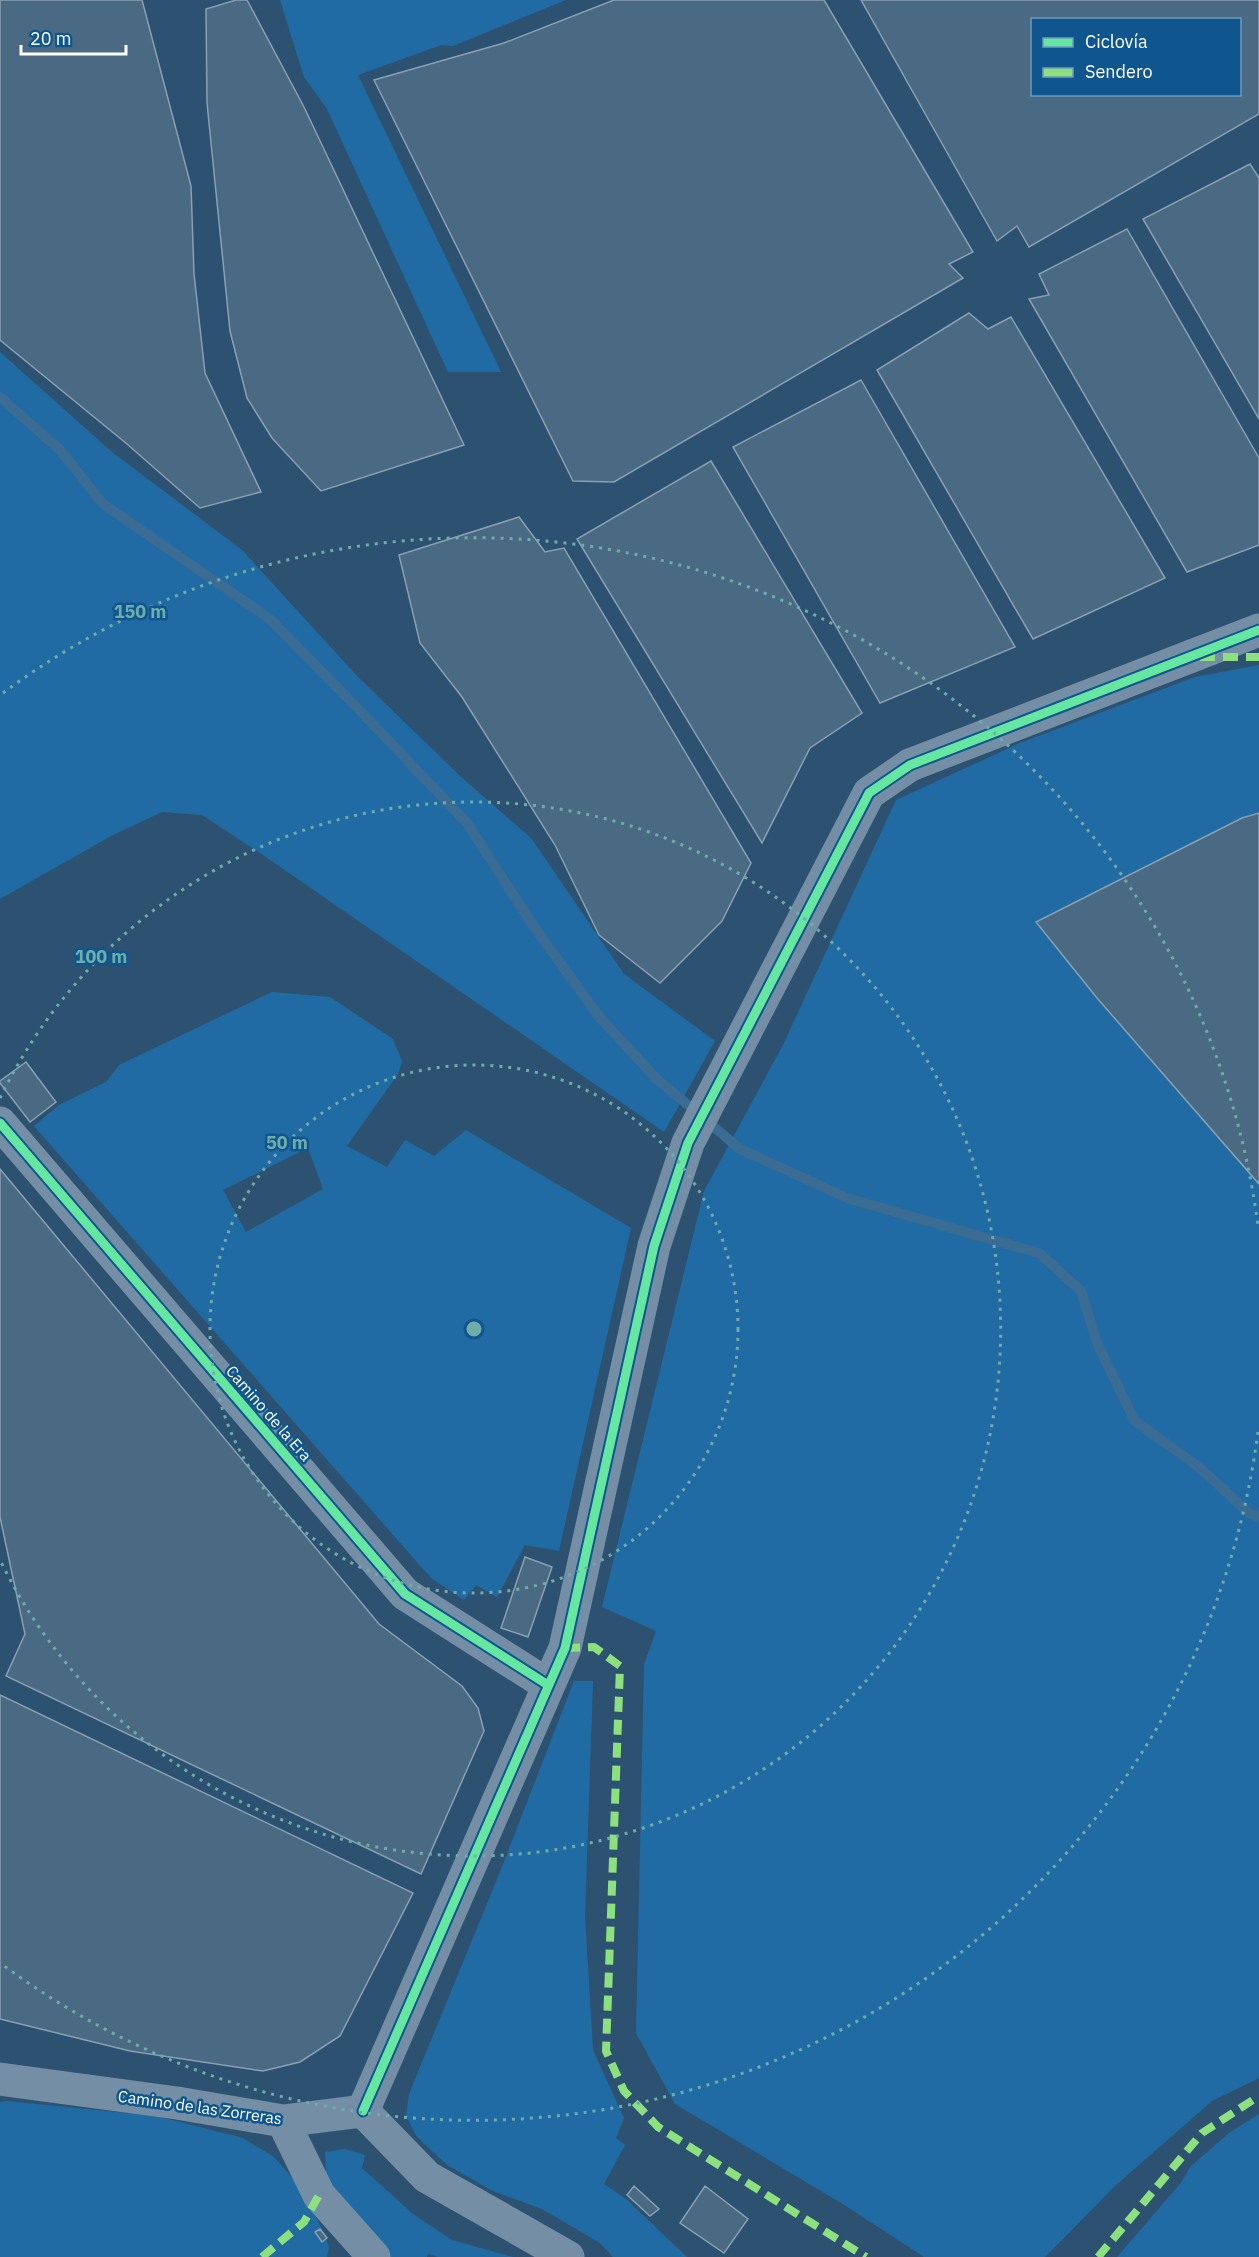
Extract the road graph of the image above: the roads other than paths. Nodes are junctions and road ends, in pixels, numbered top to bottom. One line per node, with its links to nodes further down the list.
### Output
1 (1259, 630): 3 (street)
2 (0, 1122): 3 (street, Camino de la Era)
3 (548, 1685): 5 (street)
4 (0, 2079): 6 (street, Camino de las Zorreras)
5 (363, 2111): 6 (street, Camino de las Zorreras); 8 (street)
6 (283, 2121): 7 (street)
7 (374, 2257)
8 (568, 2257)

